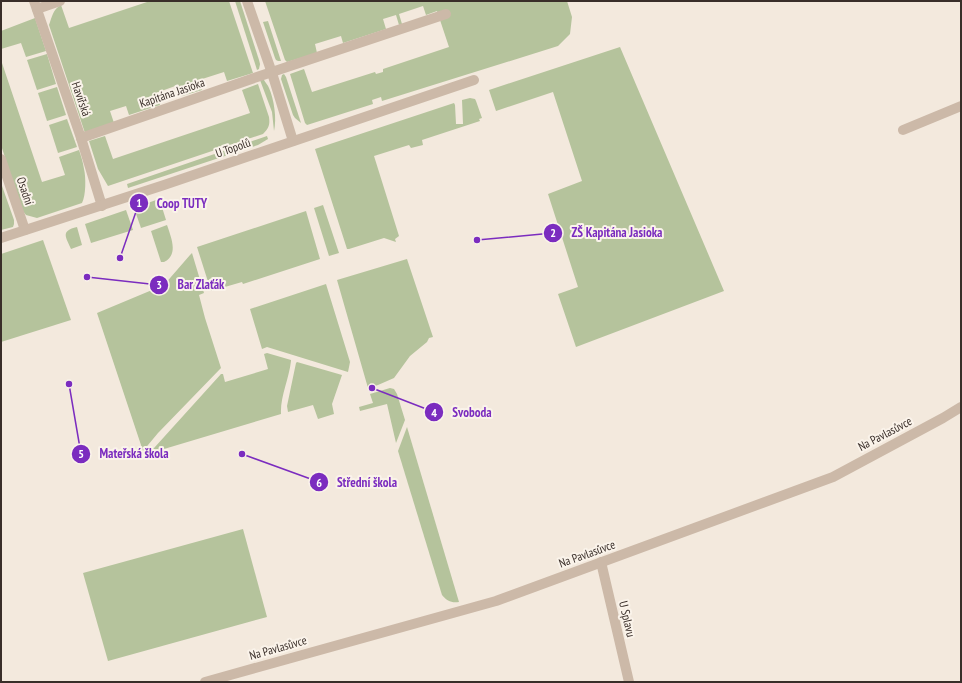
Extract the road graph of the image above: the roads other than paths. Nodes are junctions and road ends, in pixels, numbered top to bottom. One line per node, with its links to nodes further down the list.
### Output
1 (60, 1): 3 (street)
2 (248, 1): 5 (street)
3 (35, 5): 9 (street, Havířská)
4 (446, 14): 5 (street, Kapitána Jasioka)
5 (272, 73): 9 (street, Kapitána Jasioka); 10 (street)
6 (474, 80): 10 (street, U Topolů)
7 (961, 106): 8 (street)
8 (903, 130)
9 (81, 138): 12 (street, Havířská)
10 (293, 141): 12 (street, U Topolů)
11 (1, 159): 13 (street, Osadní)
12 (102, 206): 13 (street, U Topolů)
13 (25, 230): 14 (street, U Topolů)
14 (1, 238)
15 (961, 407): 16 (street, Na Pavlasůvce)
16 (601, 562): 17 (street, Na Pavlasůvce); 18 (street, U Splavu)
17 (205, 682)
18 (629, 682)

